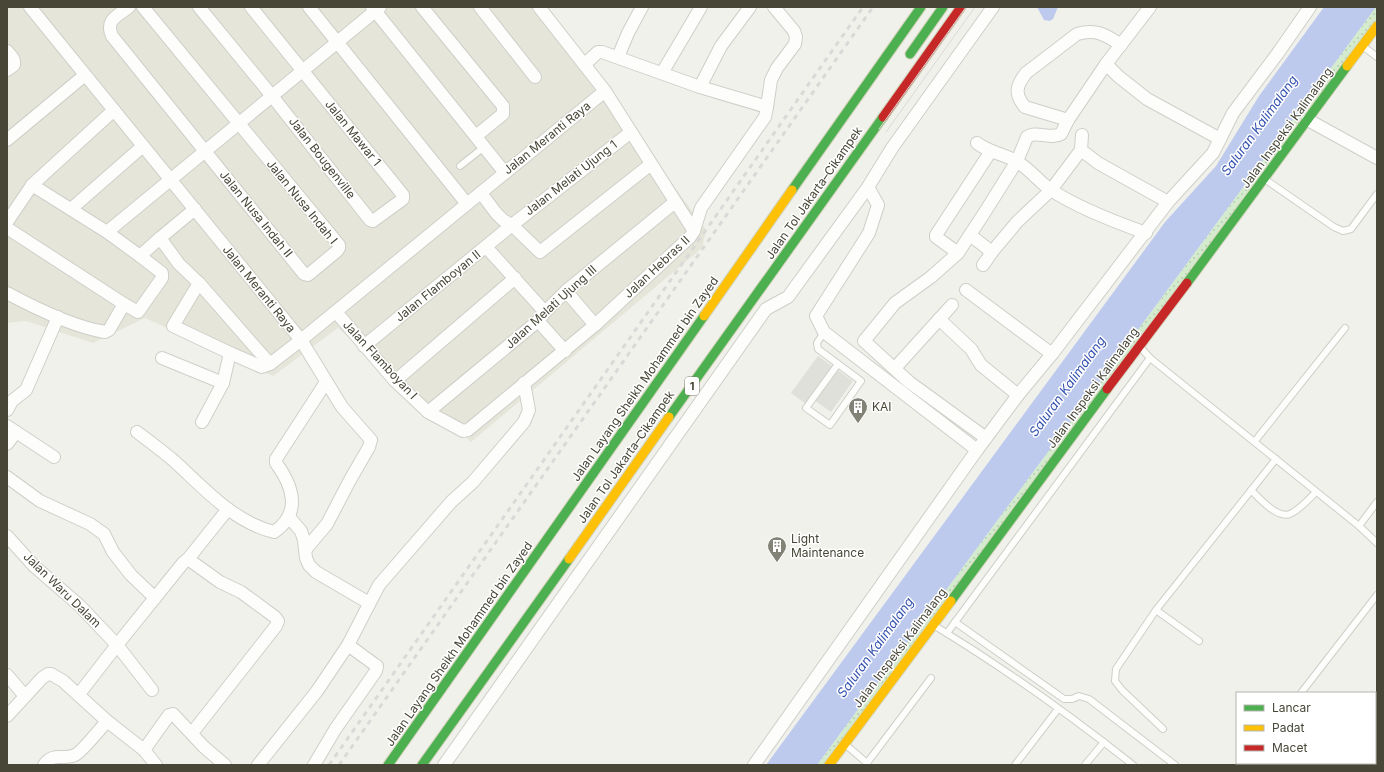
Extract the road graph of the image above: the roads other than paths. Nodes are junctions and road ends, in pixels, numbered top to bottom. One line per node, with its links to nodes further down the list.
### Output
1 (30, 7): 34 (street, Jalan Meranti Raya)
2 (129, 7): 53 (street, Jalan Nusa Indah II)
3 (143, 7): 43 (street)
4 (199, 7): 38 (street, Jalan Bougenville)
5 (251, 7): 32 (street, Jalan Mawar 1)
6 (309, 7): 22 (street)
7 (422, 7): 46 (street)
8 (480, 7): 35 (street)
9 (539, 7): 29 (street, Jalan Hebras II)
10 (642, 7): 26 (street)
11 (701, 7): 33 (street)
12 (774, 7): 39 (street)
13 (922, 7): 173 (main road, Jalan Layang Sheikh Mohammed bin Zayed)
14 (943, 7): 28 (main road)
15 (961, 7): 175 (main road, Jalan Tol Jakarta–Cikampek / 1)
16 (993, 7): 63 (street)
17 (1150, 7): 23 (street)
18 (1310, 7): 47 (street)
19 (376, 8): 22 (street); 46 (street)
20 (747, 8): 36 (street)
21 (1377, 26): 24 (main road, Jalan Inspeksi Kalimalang)
22 (338, 42): 32 (street); 69 (street)
23 (1121, 45): 30 (street); 42 (street)
24 (1362, 47): 27 (lane); 41 (main road, Jalan Inspeksi Kalimalang)
25 (7, 51): 31 (street)
26 (618, 57): 29 (street); 33 (street)
27 (1377, 57)
28 (906, 59)
29 (585, 64): 37 (street, Jalan Hebras II)
30 (1106, 64): 42 (street); 47 (street)
31 (10, 67)
32 (303, 71): 38 (street); 72 (street, Jalan Mawar 1)
33 (662, 73): 36 (street)
34 (85, 75): 40 (street, Jalan Meranti Raya); 48 (street)
35 (535, 76)
36 (700, 87): 39 (street)
37 (605, 91): 44 (street, Jalan Hebras II); 59 (street, Jalan Meranti Raya)
38 (272, 96): 43 (street); 72 (street, Jalan Bougenville)
39 (767, 107): 76 (street)
40 (114, 110): 50 (street, Jalan Meranti Raya); 62 (street)
41 (1308, 120): 55 (street); 60 (main road, Jalan Inspeksi Kalimalang)
42 (1067, 121): 56 (street)
43 (239, 124): 53 (street); 86 (street, Jalan Nusa Indah I)
44 (631, 132): 57 (street, Jalan Hebras II); 74 (street, Jalan Melati Ujung 1)
45 (1082, 135): 52 (street)
46 (476, 136): 51 (street)
47 (1220, 139): 68 (street)
48 (7, 140)
49 (977, 143): 54 (street)
50 (143, 146): 61 (street, Jalan Meranti Raya); 70 (street)
51 (484, 147): 58 (lane); 59 (street)
52 (1081, 150): 64 (street); 68 (street)
53 (206, 151): 61 (street); 86 (street, Jalan Nusa Indah II)
54 (991, 151): 56 (street); 83 (street)
55 (1377, 158)
56 (1017, 161): 64 (street); 79 (street)
57 (651, 164): 67 (street, Jalan Hebras II); 74 (street)
58 (460, 166)
59 (505, 173): 65 (street, Jalan Meranti Raya)
60 (1264, 179): 66 (lane); 103 (main road, Jalan Inspeksi Kalimalang)
61 (171, 180): 71 (street, Jalan Meranti Raya); 77 (street)
62 (32, 185): 70 (street); 73 (street)
63 (868, 187): 100 (street); 176 (street)
64 (1051, 190): 78 (street); 82 (street)
65 (481, 193): 69 (street, Jalan Meranti Raya); 74 (street)
66 (1377, 194)
67 (674, 202): 76 (street, Jalan Hebras II); 90 (street, Jalan Melati Ujung III)
68 (1168, 202): 78 (street)
69 (467, 204): 94 (street, Jalan Meranti Raya)
70 (71, 209): 77 (street)
71 (195, 209): 80 (street); 101 (street, Jalan Meranti Raya)
72 (371, 220)
73 (7, 222)
74 (512, 225): 81 (street, Jalan Flamboyan II)
75 (7, 228): 92 (street)
76 (694, 231): 98 (street, Jalan Hebras II)
77 (107, 232): 84 (street)
78 (1146, 233): 106 (street)
79 (970, 235): 82 (street); 83 (street)
80 (160, 238): 84 (street); 88 (street)
81 (486, 247): 87 (street); 102 (street, Jalan Flamboyan II)
82 (992, 252): 85 (street)
83 (958, 253): 111 (street)
84 (140, 256): 92 (street)
85 (983, 265)
86 (308, 275)
87 (515, 278): 95 (street); 112 (street)
88 (199, 284): 105 (street); 109 (street)
89 (966, 290): 106 (street)
90 (566, 291): 95 (street, Jalan Melati Ujung III); 98 (street)
91 (7, 293): 96 (street)
92 (124, 304): 96 (street)
93 (952, 305): 97 (street)
94 (336, 312): 101 (street, Jalan Meranti Raya); 102 (street, Jalan Flamboyan I)
95 (542, 316): 104 (street); 118 (street, Jalan Melati Ujung III)
96 (58, 317): 117 (street)
97 (939, 319): 111 (street); 116 (street)
98 (595, 325): 104 (street, Jalan Hebras II)
99 (1345, 328): 124 (lane)
100 (824, 332): 110 (lane); 126 (street)
101 (301, 340): 109 (street); 113 (street)
102 (364, 346): 112 (street, Jalan Flamboyan I)
103 (1139, 346): 108 (lane); 127 (main road, Jalan Inspeksi Kalimalang)
104 (565, 351): 115 (street, Jalan Hebras II)
105 (230, 353): 109 (street); 114 (street)
106 (1052, 354): 116 (street)
107 (162, 358): 114 (street)
108 (1150, 358): 124 (lane); 130 (lane)
109 (270, 364)
110 (838, 364): 110 (lane)
111 (895, 368): 123 (street)
112 (395, 381): 118 (street, Jalan Flamboyan I)
113 (326, 382): 136 (street); 140 (street)
114 (223, 383): 119 (street)
115 (524, 383): 121 (street, Jalan Hebras II); 144 (street)
116 (1018, 395): 123 (street)
117 (7, 410)
118 (428, 412): 121 (street, Jalan Flamboyan I)
119 (202, 422)
120 (12, 429): 125 (street); 128 (street)
121 (466, 431)
122 (137, 432): 135 (street)
123 (986, 438): 126 (street)
124 (1255, 441): 129 (lane)
125 (7, 444)
126 (977, 450): 177 (street)
127 (1058, 456): 130 (lane); 147 (main road, Jalan Inspeksi Kalimalang)
128 (54, 457)
129 (1276, 458): 132 (lane); 133 (lane)
130 (1070, 466): 146 (lane)
131 (7, 477): 143 (street)
132 (1251, 490): 133 (lane); 145 (lane)
133 (1316, 492): 137 (lane)
134 (1377, 502): 137 (lane)
135 (228, 509): 136 (street); 141 (street)
136 (289, 517): 140 (street)
137 (1359, 526): 139 (lane)
138 (7, 536): 150 (street, Jalan Waru Dalam)
139 (1377, 543)
140 (305, 550): 144 (street)
141 (188, 559): 143 (street); 163 (street)
142 (1377, 596): 156 (lane)
143 (155, 598): 150 (street)
144 (369, 603): 151 (street)
145 (1156, 610): 149 (lane); 162 (lane)
146 (955, 622): 148 (lane); 182 (lane)
147 (933, 624): 148 (lane); 165 (main road, Jalan Inspeksi Kalimalang)
148 (947, 633): 159 (lane)
149 (1199, 641)
150 (117, 645): 155 (street, Jalan Waru Dalam); 157 (street)
151 (348, 645): 171 (street); 172 (street)
152 (488, 656): 174 (main road)
153 (7, 675): 158 (street)
154 (931, 678): 167 (lane)
155 (152, 690)
156 (1302, 692)
157 (79, 694): 158 (street); 161 (street)
158 (25, 696): 160 (street)
159 (1058, 709): 164 (lane); 179 (lane)
160 (7, 716)
161 (107, 721): 166 (street); 168 (street)
162 (1163, 730)
163 (192, 734): 166 (street); 170 (street)
164 (1104, 742): 180 (lane); 181 (lane)
165 (844, 743): 167 (lane); 178 (main road, Jalan Inspeksi Kalimalang)
166 (144, 750): 169 (street)
167 (866, 764)
168 (44, 765)
169 (156, 765)
170 (225, 765)
171 (258, 765)
172 (314, 765)
173 (388, 765)
174 (412, 765)
175 (422, 765)
176 (444, 765)
177 (754, 765)
178 (829, 765)
179 (1015, 765)
180 (1085, 765)
181 (1133, 765)
182 (1175, 765)

